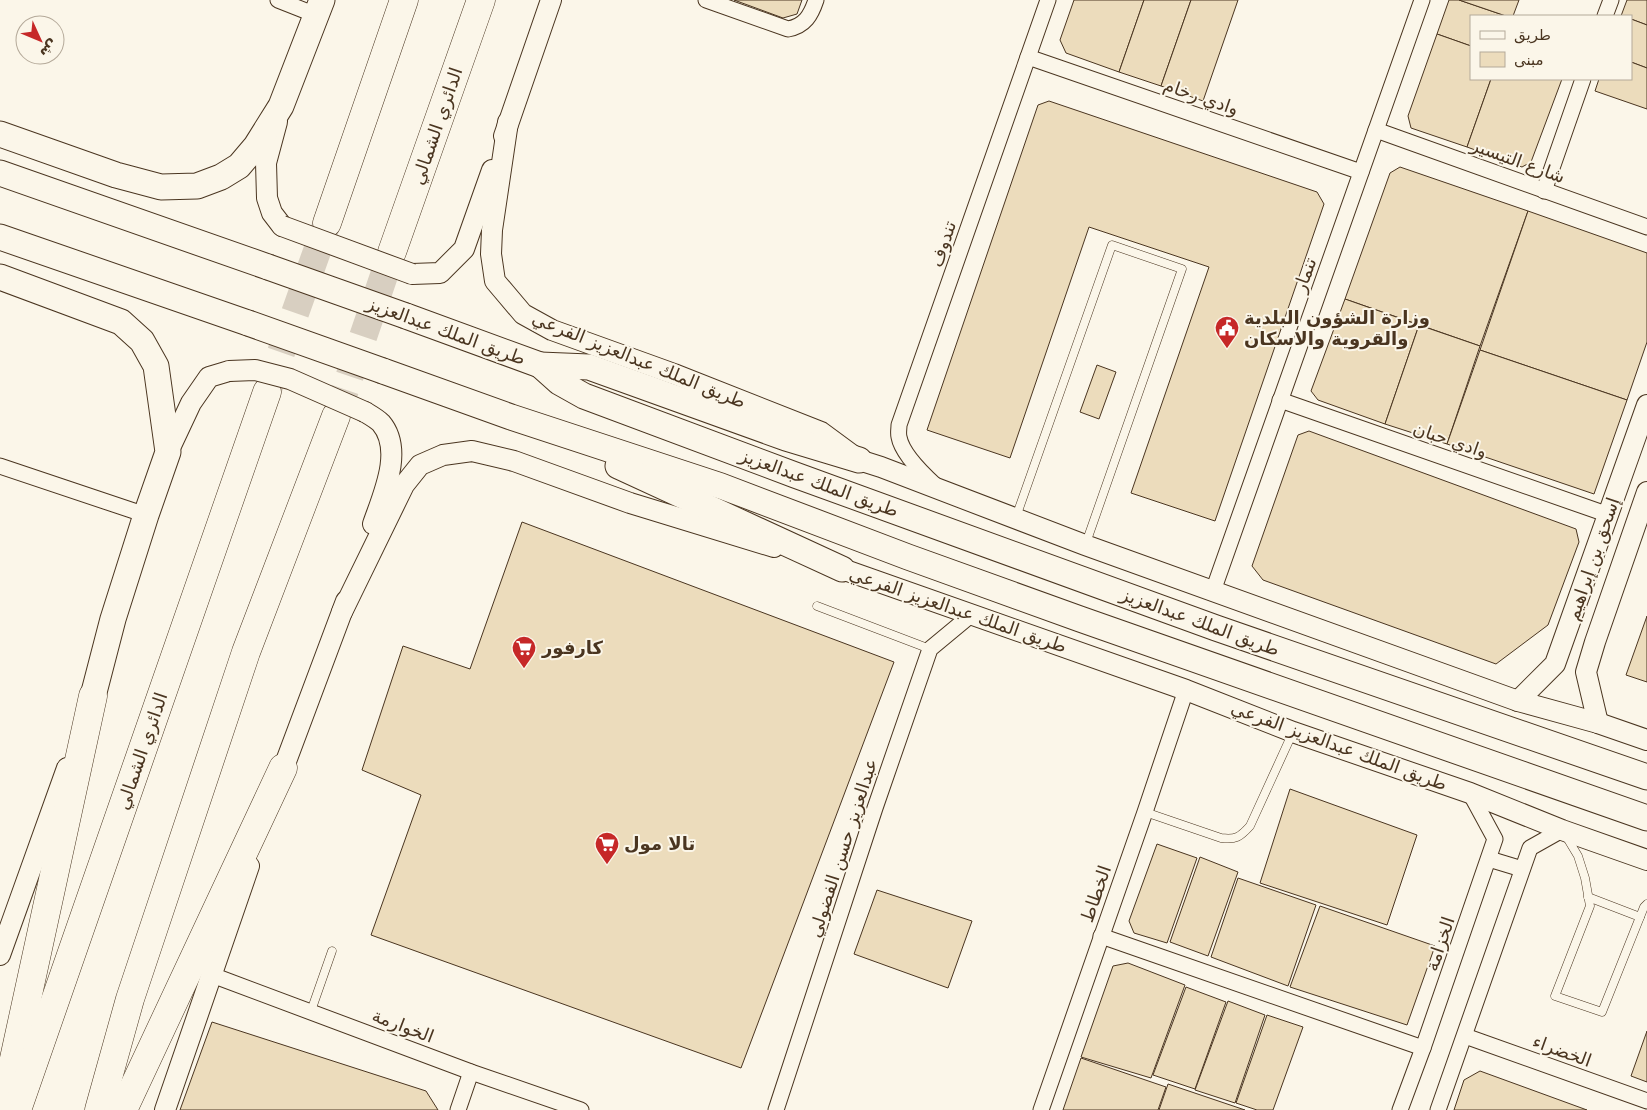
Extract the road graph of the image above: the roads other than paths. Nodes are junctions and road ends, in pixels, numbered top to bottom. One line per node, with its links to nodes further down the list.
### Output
1 (278, 0): 10 (street)
2 (404, 0): 21 (highway)
3 (481, 0): 24 (highway, الدائري الشمالي)
4 (551, 0): 15 (street)
5 (706, 0): 6 (street)
6 (816, 0)
7 (1048, 0): 12 (street, تندوف)
8 (1422, 0): 16 (street, تنمار)
9 (1611, 0): 11 (street)
10 (319, 7): 14 (main road)
11 (1605, 15)
12 (1028, 57): 18 (street, وادي رخام); 35 (street, تندوف)
13 (1584, 80): 20 (street)
14 (282, 106): 15 (street, bridge); 17 (main road)
15 (508, 122): 33 (street, طريق الملك عبدالعزيز الفرعي)
16 (1376, 130): 18 (street, تنمار); 20 (street, شارع التيسير)
17 (0, 134)
18 (1361, 172): 28 (street, تنمار)
19 (3, 173): 26 (main road, طريق الملك عبدالعزيز, bridge)
20 (1544, 191): 22 (street, شارع التيسير)
21 (327, 223)
22 (1647, 227)
23 (0, 237): 31 (main road, طريق الملك عبدالعزيز, bridge)
24 (392, 252)
25 (0, 278): 32 (main road)
26 (540, 365): 33 (main road); 56 (main road, طريق الملك عبدالعزيز)
27 (267, 392): 77 (highway, الدائري الشمالي)
28 (1280, 400): 37 (street, وادي حبان); 42 (street, تنمار)
29 (1647, 405): 37 (street, إسحق بن إبراهيم)
30 (336, 416): 78 (highway)
31 (511, 416): 41 (main road); 59 (main road, طريق الملك عبدالعزيز)
32 (168, 452): 38 (main road); 44 (street, bridge)
33 (859, 460): 35 (street, طريق الملك عبدالعزيز الفرعي)
34 (0, 466): 38 (street)
35 (940, 489): 39 (street, طريق الملك عبدالعزيز الفرعي)
36 (1646, 499): 47 (street, إسحق بن إبراهيم)
37 (1609, 514): 46 (street, إسحق بن إبراهيم)
38 (146, 515): 50 (main road)
39 (1015, 518): 40 (street, طريق الملك عبدالعزيز الفرعي); 40 (lane)
40 (1085, 545): 42 (street, طريق الملك عبدالعزيز الفرعي)
41 (842, 568): 44 (street, طريق الملك عبدالعزيز الفرعي); 45 (street, طريق الملك عبدالعزيز الفرعي)
42 (1213, 591): 51 (street, طريق الملك عبدالعزيز الفرعي)
43 (817, 606): 48 (lane)
44 (342, 612): 55 (street)
45 (972, 615): 48 (street); 49 (street, طريق الملك عبدالعزيز الفرعي)
46 (1566, 635): 47 (street); 51 (street, إسحق بن إبراهيم)
47 (1595, 642): 52 (street, إسحق بن إبراهيم)
48 (930, 649): 83 (street, عبدالعزيز حسن الفضولي)
49 (1186, 690): 53 (street, طريق الملك عبدالعزيز الفرعي); 58 (street, الخطاط)
50 (93, 696): 69 (street); 76 (highway)
51 (1518, 701): 52 (street, طريق الملك عبدالعزيز الفرعي)
52 (1598, 723): 54 (street, طريق الملك عبدالعزيز الفرعي)
53 (1293, 732): 57 (street, طريق الملك عبدالعزيز الفرعي); 58 (lane)
54 (1647, 740)
55 (283, 768): 70 (street); 79 (highway)
56 (1647, 777)
57 (1470, 794): 60 (street, طريق الملك عبدالعزيز الفرعي); 61 (street, الخزامة)
58 (1145, 812): 67 (street, الخطاط)
59 (1647, 818)
60 (1562, 830): 62 (street, طريق الملك عبدالعزيز الفرعي); 63 (street); 64 (lane)
61 (1490, 859): 63 (street); 73 (street, الخزامة)
62 (1647, 860)
63 (1522, 869): 72 (street)
64 (1588, 897): 66 (lane); 66 (lane)
65 (1647, 904): 66 (lane)
66 (1640, 916)
67 (1102, 936): 73 (street); 84 (street, الخطاط)
68 (332, 951): 71 (lane)
69 (0, 955)
70 (212, 975): 71 (street, الخوارمة); 80 (street)
71 (311, 1011): 74 (street, الخوارمة)
72 (1465, 1036): 75 (street, الخضراء); 86 (street)
73 (1423, 1048): 85 (street, الخزامة)
74 (471, 1072): 81 (street); 82 (street, الخوارمة)
75 (1647, 1101)
76 (3, 1110)
77 (17, 1110)
78 (99, 1110)
79 (123, 1110)
80 (165, 1110)
81 (458, 1110)
82 (581, 1110)
83 (776, 1110)
84 (1040, 1110)
85 (1400, 1110)
86 (1438, 1110)

